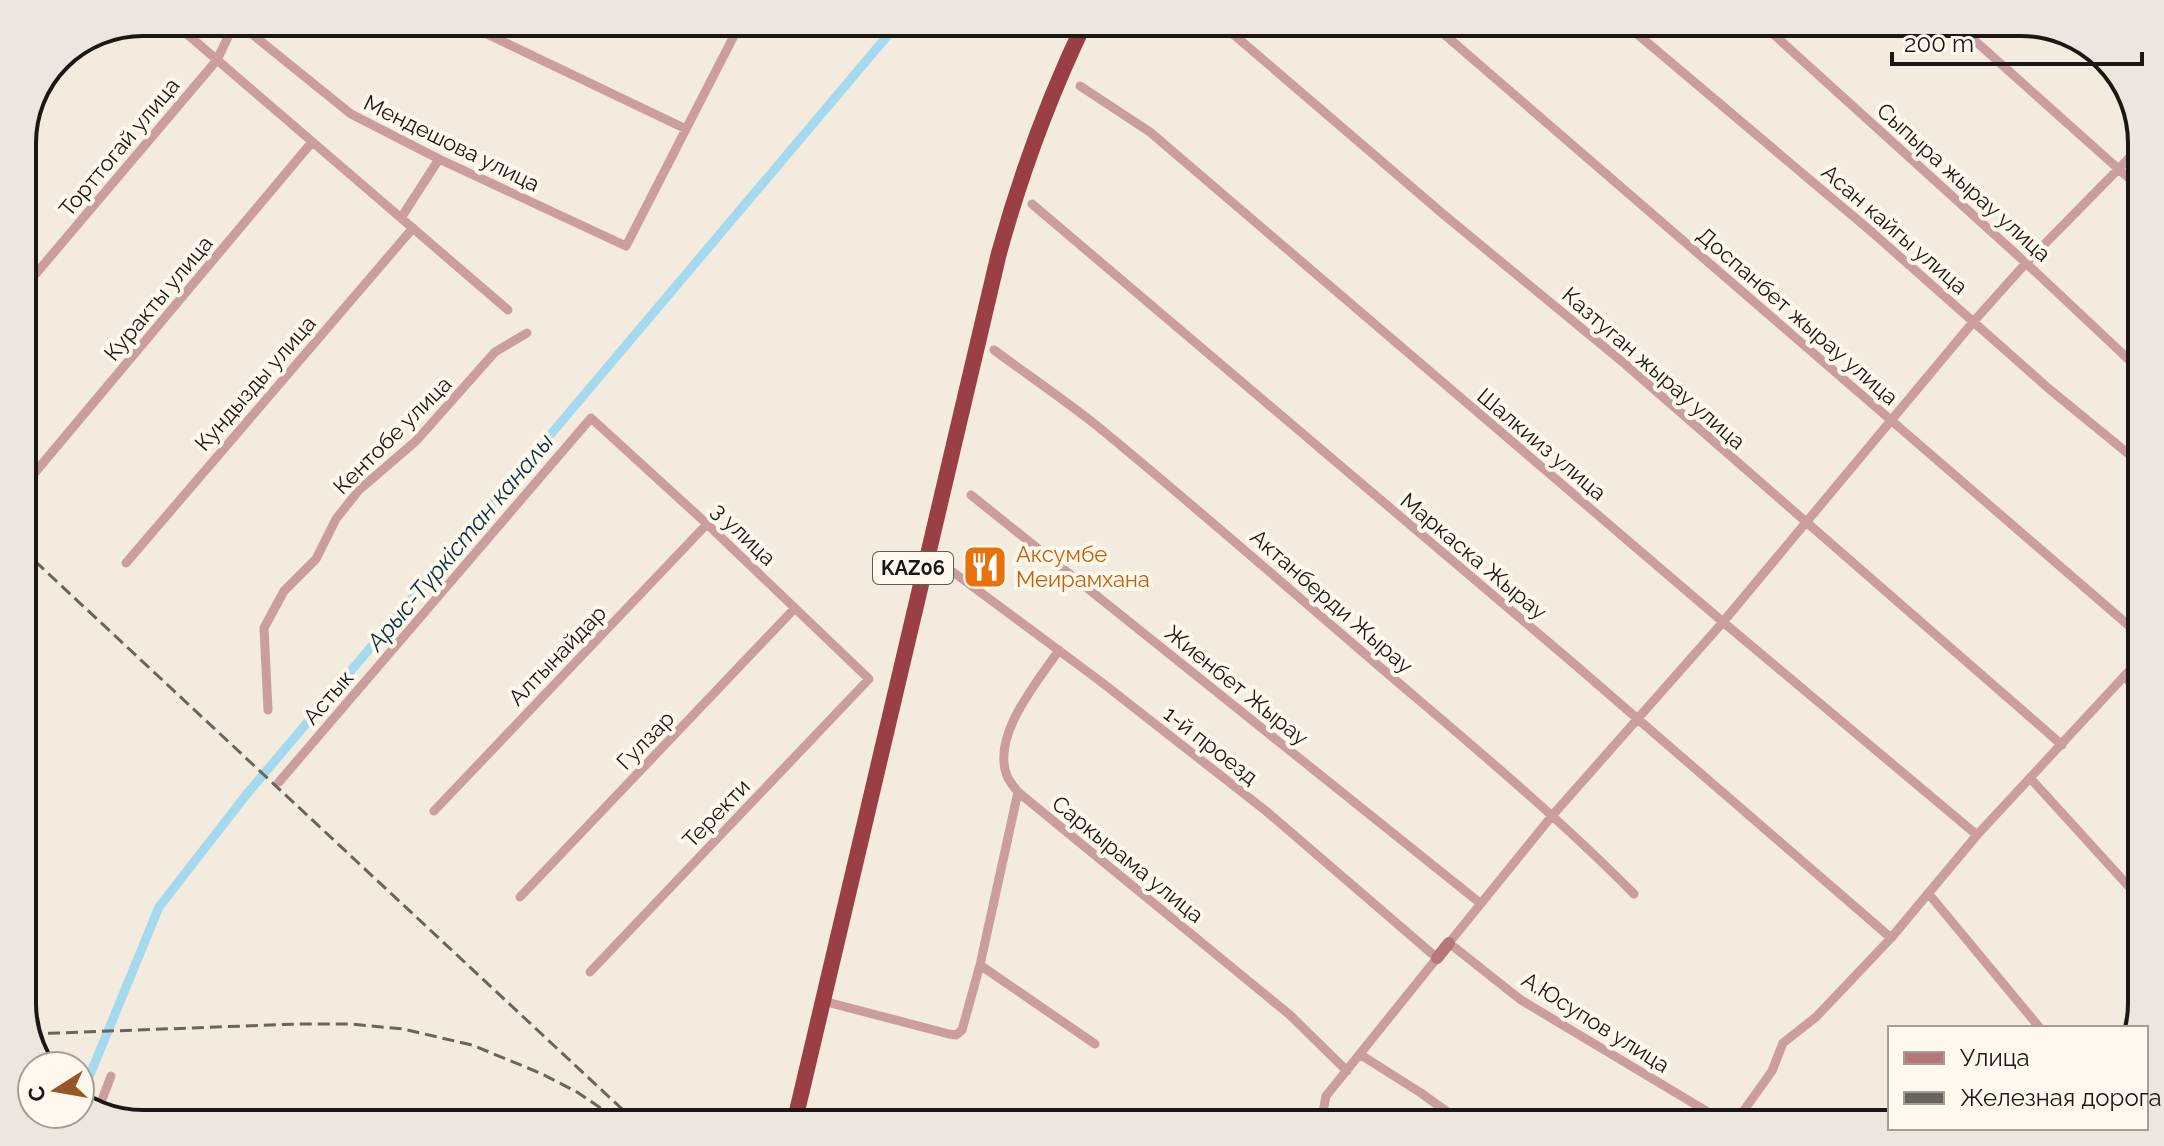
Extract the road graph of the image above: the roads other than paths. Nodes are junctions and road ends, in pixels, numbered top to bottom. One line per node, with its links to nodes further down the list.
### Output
1 (189, 36): 13 (street)
2 (229, 36): 13 (street, Торттогай улица)
3 (254, 36): 17 (street, Мендешова улица)
4 (491, 36): 15 (street)
5 (734, 36): 15 (street)
6 (1067, 36): 74 (highway, KАZ06)
7 (1079, 36): 67 (highway, KАZ06)
8 (1235, 36): 37 (street, Казтуган жырау улица)
9 (1446, 36): 32 (street, Доспанбет жырау улица)
10 (1639, 36): 27 (street, Асан кайгы улица)
11 (1775, 36): 24 (street, Сыпыра жырау улица)
12 (1970, 36): 19 (street)
13 (217, 60): 16 (street); 25 (street, Торттогай улица)
14 (1080, 86): 41 (street, Шалкииз улица)
15 (686, 129): 17 (street, Мендешова улица)
16 (312, 142): 22 (street); 34 (street, Куракты улица)
17 (439, 159): 22 (street)
18 (2128, 160): 19 (street)
19 (2119, 169): 20 (street); 24 (street)
20 (2128, 177)
21 (1032, 204): 49 (street, Маркаска Жырау)
22 (401, 218): 23 (street)
23 (413, 228): 26 (street); 38 (street, Кундызды улица)
24 (2026, 263): 27 (street); 30 (street, Сыпыра жырау улица)
25 (36, 273)
26 (508, 310)
27 (1974, 321): 32 (street); 33 (street, Асан кайгы улица)
28 (527, 333): 48 (street, Кентобе улица)
29 (994, 350): 55 (street, Актанберди Жырау)
30 (2128, 359)
31 (591, 418): 36 (street, 3 улица); 52 (street, Астык)
32 (1892, 421): 37 (street); 42 (street, Доспанбет жырау улица)
33 (2128, 454)
34 (36, 471)
35 (971, 495): 61 (street, Жиенбет Жырау)
36 (707, 524): 40 (street, 3 улица); 54 (street, Алтынайдар)
37 (1805, 524): 41 (street); 50 (street, Казтуган жырау улица)
38 (126, 563)
39 (953, 572): 43 (street, 1-й проезд)
40 (795, 608): 46 (street, 3 улица); 60 (street, Гулзар)
41 (1723, 622): 49 (street); 56 (street, Шалкииз улица)
42 (2128, 625)
43 (1059, 650): 53 (street); 64 (street, 1-й проезд)
44 (2128, 672): 45 (street, А.Юсупов улица)
45 (2124, 676): 47 (street); 50 (street, А.Юсупов улица)
46 (869, 679): 66 (street, Теректи)
47 (2128, 680)
48 (268, 710)
49 (1639, 720): 55 (street); 62 (street, Маркаска Жырау)
50 (2062, 745): 51 (street, А.Юсупов улица)
51 (2031, 779): 56 (street, А.Юсупов улица); 57 (street)
52 (279, 782)
53 (1018, 792): 65 (street, Саркырама улица); 71 (street, Саркырама улица)
54 (434, 811)
55 (1551, 817): 59 (street, Актанберди Жырау); 61 (street)
56 (1977, 835): 58 (street, А.Юсупов улица)
57 (2128, 886)
58 (1928, 893): 62 (street, А.Юсупов улица); 68 (street)
59 (1634, 894)
60 (520, 897)
61 (1480, 903): 63 (street)
62 (1891, 938): 79 (street, А.Юсупов улица)
63 (1449, 943): 64 (street); 78 (street, А.Юсупов улица)
64 (1437, 958): 70 (street)
65 (980, 965): 67 (street, Саркырама улица); 69 (street)
66 (590, 972)
67 (823, 1001): 75 (highway, KАZ06)
68 (2038, 1026)
69 (1095, 1044)
70 (1361, 1055): 71 (street); 77 (street)
71 (1347, 1071): 76 (street)
72 (111, 1076): 73 (street)
73 (102, 1101)
74 (787, 1110)
75 (797, 1110)
76 (1323, 1110)
77 (1443, 1110)
78 (1705, 1110)
79 (1744, 1110)

